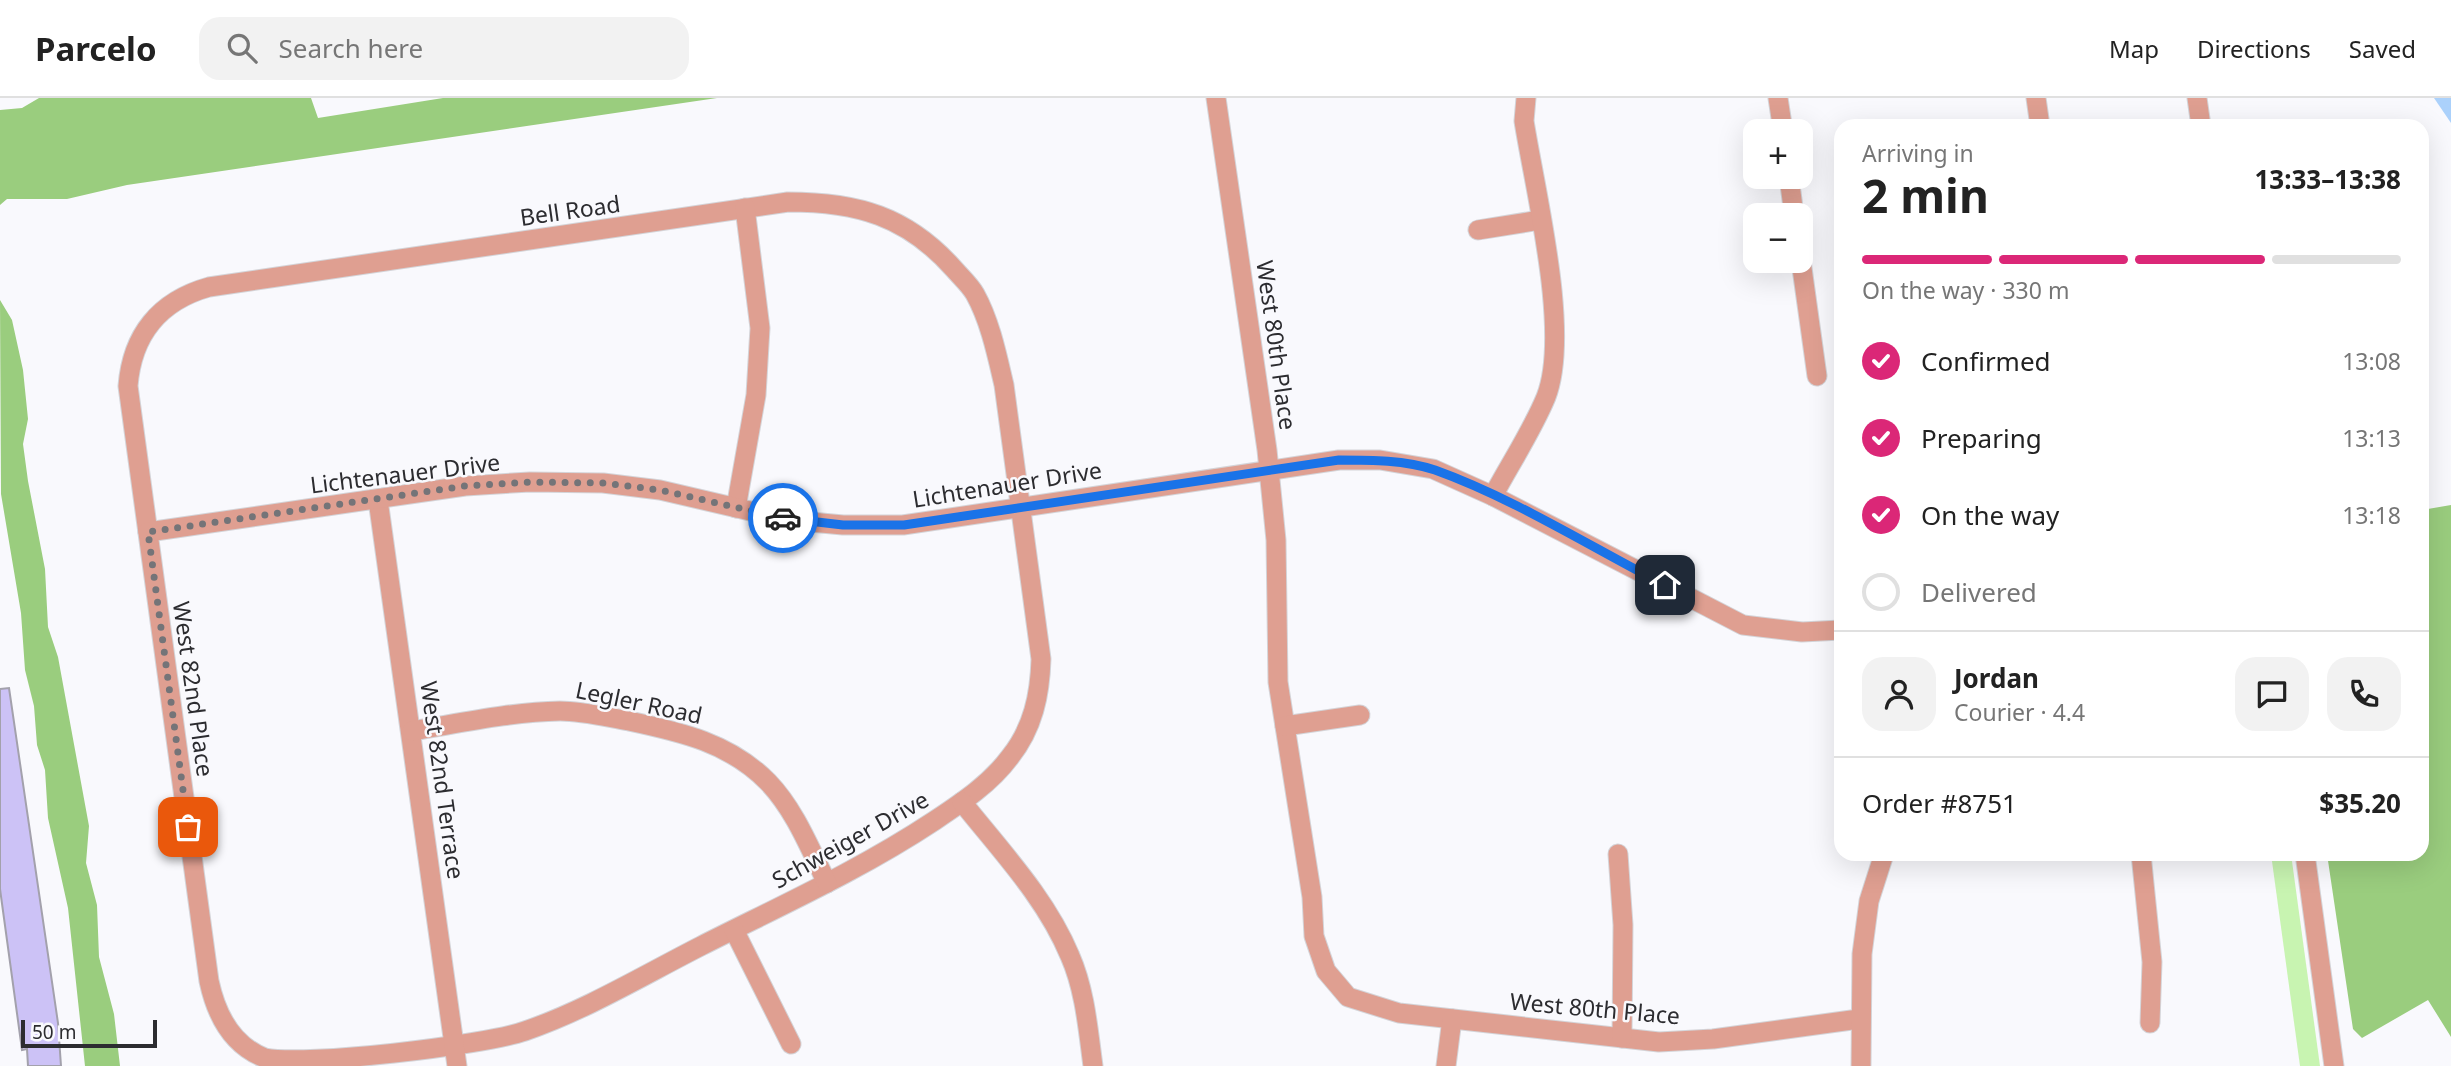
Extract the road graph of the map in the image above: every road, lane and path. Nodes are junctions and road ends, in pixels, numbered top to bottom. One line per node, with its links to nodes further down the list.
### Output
1 (1216, 98): 14 (street, West 80th Place)
2 (1526, 98): 10 (street)
3 (1778, 98): 6 (street)
4 (2036, 98): 7 (street)
5 (2197, 98): 8 (street)
6 (1781, 119)
7 (2039, 119)
8 (2200, 119)
9 (745, 208): 17 (street, Bell Road); 18 (street); 19 (street, Bell Road)
10 (1540, 220): 11 (street); 15 (street)
11 (1478, 230)
12 (1803, 273): 13 (street)
13 (1817, 376)
14 (1269, 470): 15 (street, Lichtenauer Drive); 17 (street, Lichtenauer Drive); 22 (street, West 80th Place)
15 (1493, 496): 20 (street, Lichtenauer Drive)
16 (378, 500): 18 (street, Lichtenauer Drive); 19 (street, Lichtenauer Drive); 23 (street, West 82nd Terrace)
17 (1020, 506): 18 (street, Lichtenauer Drive); 24 (street, Schweiger Drive)
18 (736, 508)
19 (148, 532): 36 (street, West 82nd Place)
20 (1834, 630)
21 (1360, 715): 22 (street)
22 (1285, 726): 31 (street, West 80th Place)
23 (412, 731): 29 (street, Legler Road); 36 (street, West 82nd Terrace)
24 (962, 802): 29 (street, Schweiger Drive); 38 (street)
25 (1618, 854): 34 (street)
26 (1882, 861): 32 (street)
27 (2142, 861): 33 (street)
28 (2306, 861): 41 (street)
29 (827, 883): 30 (street, Schweiger Drive)
30 (734, 930): 35 (street); 36 (street, Schweiger Drive)
31 (1452, 1019): 34 (street, West 80th Place); 39 (street)
32 (1859, 1019): 34 (street, West 80th Place); 40 (street)
33 (2150, 1023)
34 (1622, 1038)
35 (791, 1044)
36 (454, 1045): 37 (street, West 82nd Terrace)
37 (457, 1066)
38 (1093, 1066)
39 (1447, 1066)
40 (1861, 1066)
41 (2334, 1066)

